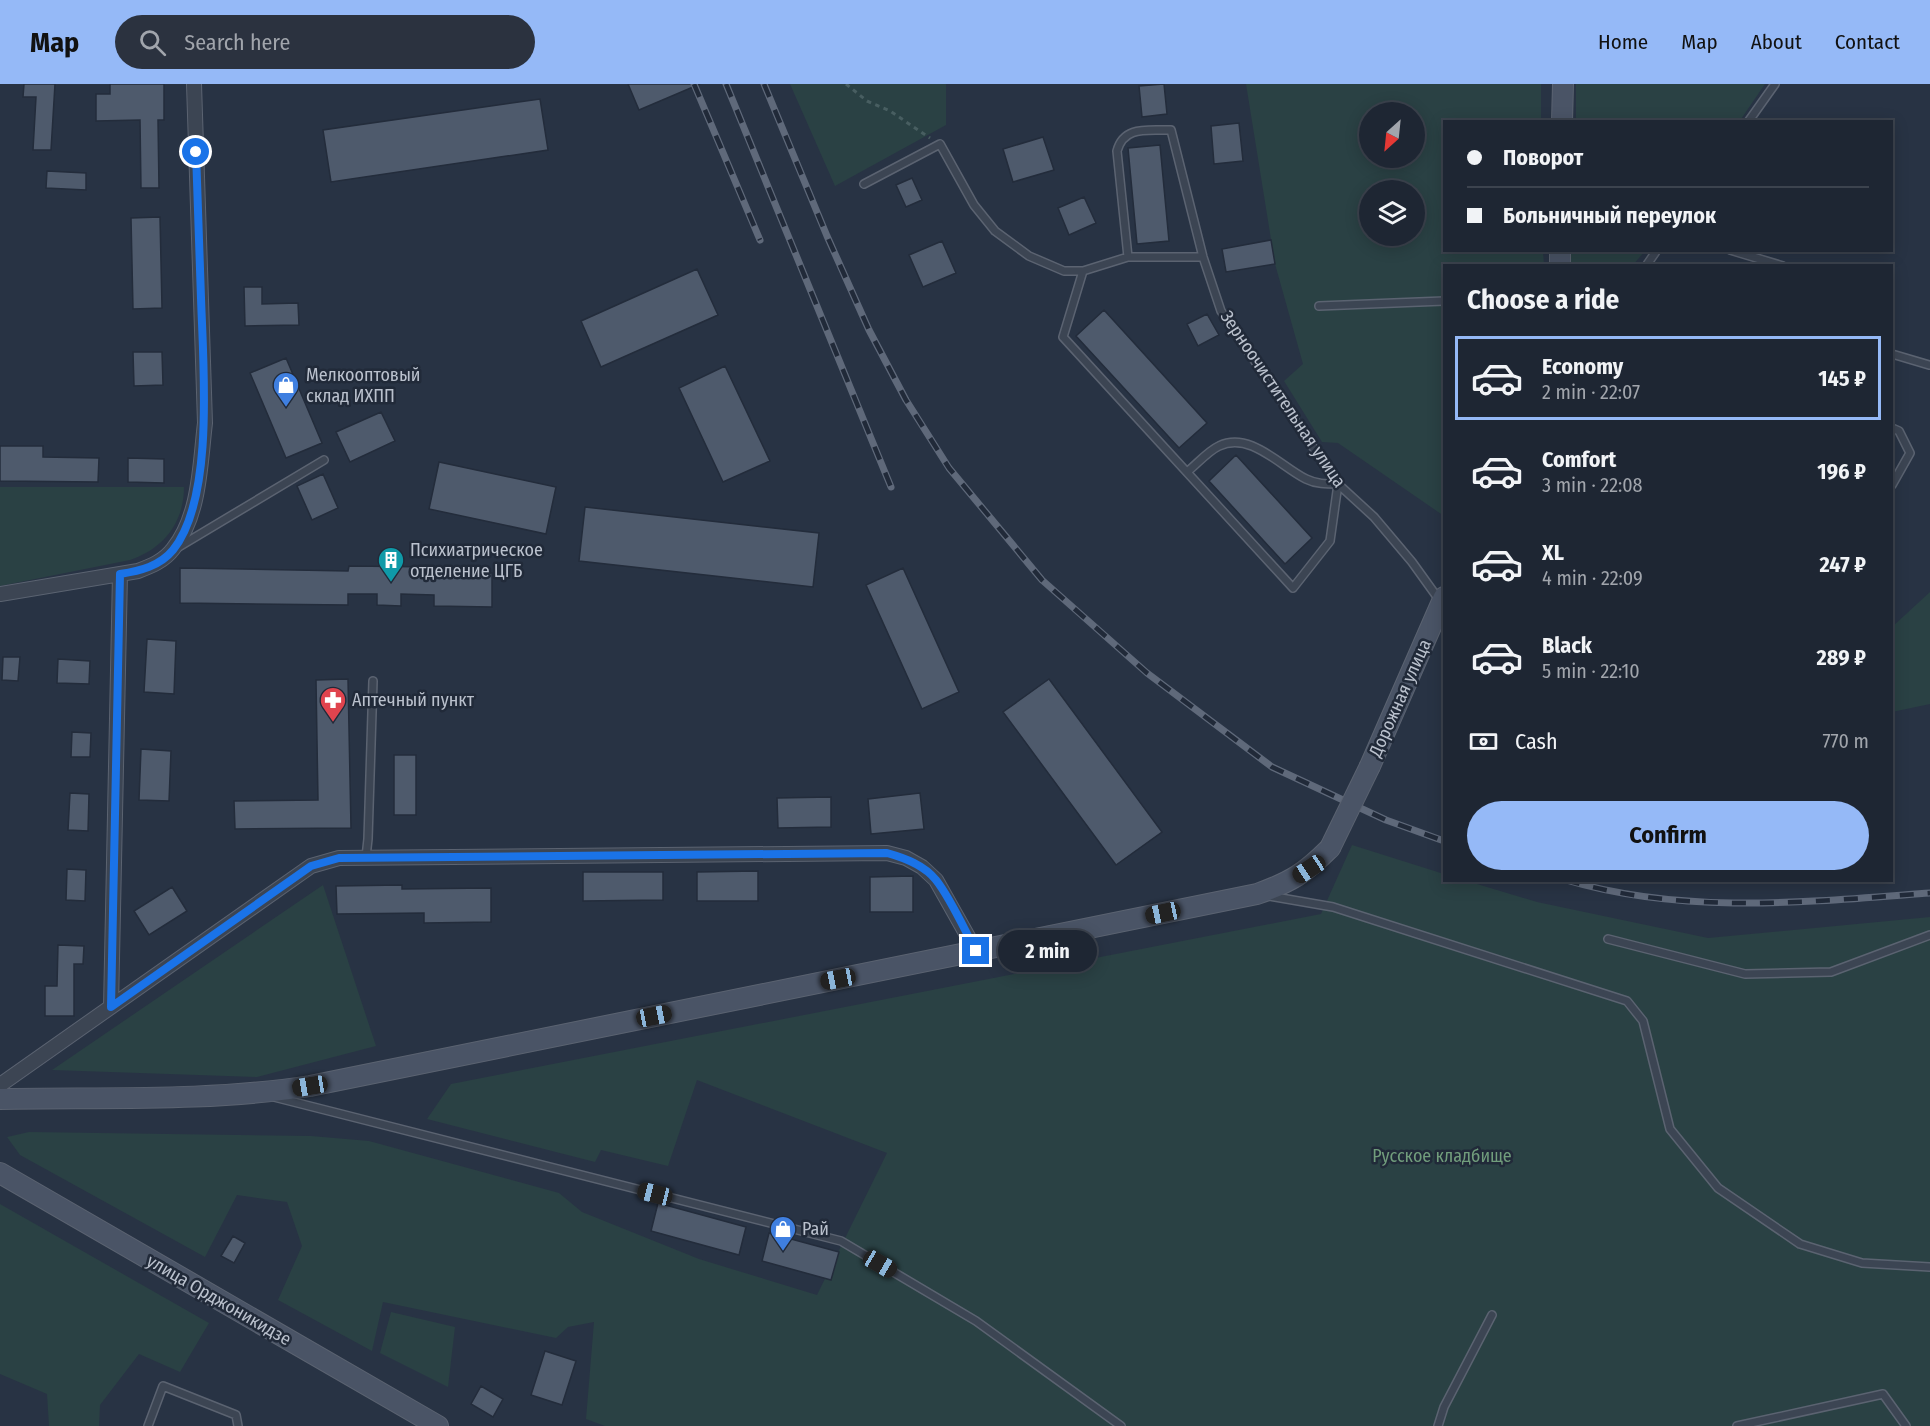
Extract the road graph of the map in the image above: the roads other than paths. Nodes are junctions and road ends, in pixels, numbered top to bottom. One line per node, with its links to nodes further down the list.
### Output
1 (194, 84): 21 (street)
2 (1563, 84): 4 (street)
3 (1774, 84): 5 (lane)
4 (1562, 120)
5 (1749, 120)
6 (864, 184): 11 (lane)
7 (1737, 252): 10 (lane)
8 (1128, 257): 9 (lane); 9 (lane, Зерноочистительная улица); 11 (lane)
9 (1203, 257): 20 (lane, Зерноочистительная улица)
10 (1776, 264)
11 (1083, 271): 18 (lane)
12 (1443, 302): 13 (lane)
13 (1319, 306)
14 (1893, 354): 15 (lane)
15 (1929, 365)
16 (1893, 429): 19 (lane)
17 (324, 460): 21 (lane)
18 (1187, 472): 20 (lane); 20 (lane)
19 (1893, 483)
20 (1338, 484): 24 (lane, Зерноочистительная улица)
21 (172, 551): 22 (street)
22 (120, 574): 23 (street); 31 (street)
23 (0, 594)
24 (1443, 600): 27 (street, Дорожная улица, bridge)
25 (373, 681): 26 (lane)
26 (366, 857): 30 (street); 31 (street)
27 (1257, 894): 30 (street, Дорожная улица); 36 (lane)
28 (1930, 935): 29 (lane)
29 (1608, 939)
30 (976, 951): 33 (street, Дорожная улица)
31 (111, 1007): 32 (street)
32 (0, 1085)
33 (260, 1094): 34 (street, Дорожная улица); 41 (lane)
34 (0, 1099)
35 (0, 1173): 40 (street, улица Орджоникидзе)
36 (1930, 1267)
37 (1492, 1315): 42 (lane)
38 (148, 1426): 39 (lane)
39 (238, 1426)
40 (438, 1426)
41 (1121, 1426)
42 (1438, 1426)
43 (1737, 1426): 44 (lane)
44 (1906, 1426)

